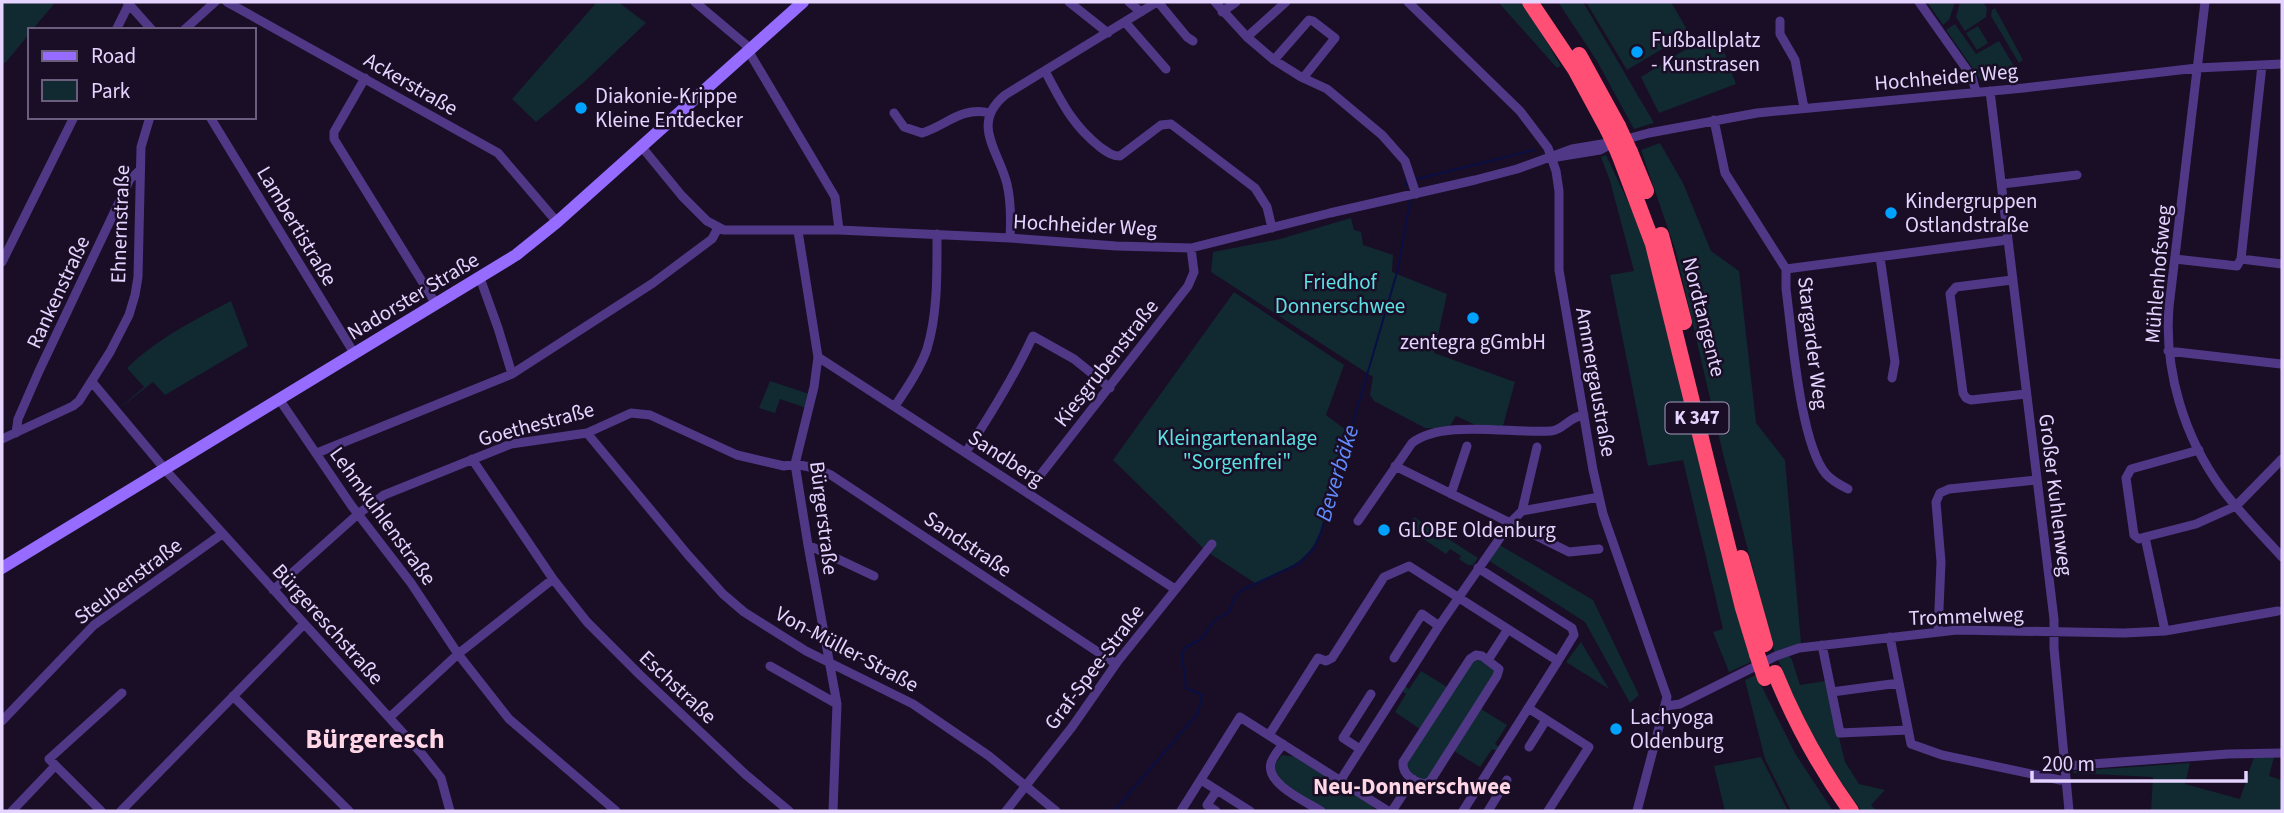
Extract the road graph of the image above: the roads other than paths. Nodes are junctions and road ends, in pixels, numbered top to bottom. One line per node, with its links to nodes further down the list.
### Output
1 (215, 2): 23 (street)
2 (228, 2): 34 (street, Ackerstraße)
3 (695, 2): 27 (street)
4 (803, 2): 27 (street, Nadorster Straße)
5 (1069, 2): 24 (street)
6 (1129, 2): 17 (street)
7 (1157, 2): 17 (street); 26 (street)
8 (1215, 2): 18 (street)
9 (1236, 2): 18 (street)
10 (1286, 2): 25 (street)
11 (1408, 2): 47 (street, Ammergaustraße)
12 (1530, 2): 45 (highway, Nordtangente / K 347)
13 (1543, 2): 45 (highway, Nordtangente / K 347)
14 (1919, 2): 37 (street)
15 (2205, 2): 31 (street, Mühlenhofsweg)
16 (128, 3): 21 (street); 22 (street)
17 (1141, 12): 20 (street)
18 (1222, 12): 25 (street)
19 (1780, 21): 38 (street)
20 (1125, 22): 24 (street); 32 (street)
21 (117, 28)
22 (150, 28)
23 (186, 28)
24 (1108, 33): 33 (street)
25 (1247, 37): 28 (street)
26 (1193, 41)
27 (751, 51): 46 (street, Nadorster Straße); 55 (street)
28 (1274, 60): 35 (street); 35 (street)
29 (2282, 64): 30 (street, Hochheider Weg)
30 (2262, 65): 31 (street, Hochheider Weg); 62 (street)
31 (2197, 68): 36 (street, Hochheider Weg); 63 (street, Mühlenhofsweg)
32 (1166, 69)
33 (1045, 71): 40 (street); 54 (street)
34 (365, 78): 52 (street, Ackerstraße); 69 (street)
35 (1303, 78): 51 (street)
36 (1990, 91): 37 (street, Hochheider Weg); 50 (street, Großer Kuhlenweg)
37 (1976, 92): 38 (street, Hochheider Weg)
38 (1804, 108): 44 (street, Hochheider Weg)
39 (894, 113): 40 (street)
40 (990, 113): 58 (street)
41 (73, 119): 64 (street)
42 (149, 119): 48 (street, Ehnernstraße)
43 (211, 119): 71 (street, Lambertistraße)
44 (1714, 120): 45 (street, Hochheider Weg); 66 (street, Stargarder Weg)
45 (1618, 141): 47 (street, Hochheider Weg); 134 (highway, Nordtangente / K 347)
46 (641, 146): 52 (street, Nadorster Straße); 53 (street)
47 (1552, 157): 51 (street, Hochheider Weg); 81 (street, Ammergaustraße)
48 (140, 170): 76 (street, Ehnernstraße); 82 (street, Rankenstraße)
49 (2077, 175): 50 (street)
50 (2002, 184): 59 (street, Großer Kuhlenweg)
51 (1416, 194): 54 (street, Hochheider Weg)
52 (557, 222): 67 (street, Nadorster Straße)
53 (718, 228): 56 (street, Hochheider Weg); 74 (street)
54 (1272, 228): 60 (street, Hochheider Weg)
55 (839, 230): 56 (street, Hochheider Weg); 57 (street, Hochheider Weg)
56 (798, 231): 72 (street, Bürgerstraße)
57 (937, 234): 58 (street, Hochheider Weg); 80 (street)
58 (1010, 238): 60 (street, Hochheider Weg)
59 (2007, 240): 61 (street); 68 (street, Großer Kuhlenweg)
60 (1191, 248): 77 (street, Kiesgrubenstraße)
61 (1880, 257): 66 (street); 75 (street)
62 (2241, 258): 63 (street); 65 (street)
63 (2175, 259): 70 (street, Mühlenhofsweg)
64 (2, 262)
65 (2282, 264)
66 (1786, 270): 96 (street, Stargarder Weg)
67 (480, 278): 69 (street, Nadorster Straße); 74 (street)
68 (2012, 280): 78 (street, Großer Kuhlenweg); 78 (street)
69 (436, 304): 71 (street, Nadorster Straße)
70 (2168, 351): 73 (street); 87 (street, Mühlenhofsweg)
71 (354, 353): 79 (street, Nadorster Straße)
72 (818, 357): 80 (street, Sandberg); 92 (street, Bürgerstraße)
73 (2281, 363)
74 (512, 374): 89 (street)
75 (1892, 378)
76 (92, 382): 82 (street, Ehnernstraße); 94 (street, Bürgereschstraße)
77 (1110, 388): 88 (street); 97 (street, Kiesgrubenstraße)
78 (2026, 394): 95 (street, Großer Kuhlenweg)
79 (279, 399): 89 (street, Lehmkuhlenstraße); 94 (street, Nadorster Straße)
80 (895, 406): 88 (street, Sandberg)
81 (1584, 415): 93 (street); 99 (street, Ammergaustraße)
82 (16, 433): 84 (street, Ehnernstraße)
83 (587, 433): 90 (street, Goethestraße); 92 (street, Goethestraße); 131 (street, Von-Müller-Straße)
84 (2, 439)
85 (1467, 446): 98 (street)
86 (1536, 447): 101 (street)
87 (2199, 450): 100 (street, Mühlenhofsweg); 106 (street)
88 (966, 452): 97 (street, Sandberg)
89 (317, 453): 102 (street, Lehmkuhlenstraße)
90 (472, 459): 102 (street, Goethestraße); 114 (street, Eschstraße)
91 (2282, 459): 100 (street)
92 (795, 464): 108 (street, Bürgerstraße); 132 (street, Sandstraße)
93 (1395, 466): 98 (street); 103 (street)
94 (164, 469): 105 (street, Bürgereschstraße); 111 (street, Nadorster Straße)
95 (2036, 480): 123 (street); 124 (street, Großer Kuhlenweg)
96 (1848, 489)
97 (1027, 492): 115 (street, Sandberg)
98 (1451, 494): 104 (street)
99 (1599, 497): 101 (street); 141 (street, Ammergaustraße)
100 (2236, 506): 106 (street); 110 (street, Mühlenhofsweg)
101 (1521, 511): 104 (street)
102 (358, 514): 116 (street, Goethestraße); 127 (street, Lehmkuhlenstraße)
103 (1358, 521)
104 (1511, 522): 109 (street); 112 (street)
105 (222, 534): 116 (street, Bürgereschstraße); 144 (street, Steubenstraße)
106 (2145, 537): 122 (street)
107 (1212, 544): 115 (street, Graf-Spee-Straße)
108 (808, 545): 113 (street); 131 (street, Bürgerstraße)
109 (1599, 549)
110 (2282, 557)
111 (2, 568)
112 (1478, 568): 117 (street); 130 (street)
113 (874, 576)
114 (553, 579): 127 (street); 168 (street, Eschstraße)
115 (1175, 589): 132 (street, Graf-Spee-Straße)
116 (273, 590): 119 (street, Bürgereschstraße)
117 (1458, 597): 120 (street); 121 (street); 147 (street)
118 (2281, 609): 122 (street, Trommelweg)
119 (304, 624): 139 (street); 143 (street, Bürgereschstraße)
120 (1439, 626): 128 (street); 150 (street)
121 (1508, 629): 129 (street); 130 (street)
122 (2165, 631): 124 (street, Trommelweg)
123 (1938, 632): 124 (street, Trommelweg); 125 (street, Trommelweg)
124 (2054, 632): 153 (street, Großer Kuhlenweg)
125 (1890, 637): 126 (street, Trommelweg); 135 (street)
126 (1822, 645): 136 (street); 141 (street, Trommelweg)
127 (458, 654): 143 (street); 167 (street, Lehmkuhlenstraße)
128 (1394, 658)
129 (1488, 660): 155 (street); 155 (street)
130 (1558, 661): 142 (street)
131 (831, 663): 140 (street, Bürgerstraße); 159 (street, Von-Müller-Straße)
132 (1116, 664): 159 (street, Graf-Spee-Straße)
133 (770, 666): 140 (street)
134 (1770, 675): 181 (highway, Nordtangente / K 347); 182 (highway, Nordtangente / K 347)
135 (1899, 683): 136 (street); 146 (street)
136 (1832, 692): 146 (street)
137 (122, 693): 152 (street)
138 (1371, 694): 150 (street)
139 (233, 696): 164 (street); 165 (street)
140 (837, 704): 169 (street, Bürgerstraße)
141 (1666, 706): 180 (street, Ammergaustraße)
142 (1528, 708): 145 (street); 177 (street)
143 (390, 718): 166 (street, Bürgereschstraße)
144 (2, 720)
145 (1546, 720): 149 (street); 179 (street)
146 (1908, 730): 157 (street)
147 (1269, 735): 148 (street); 154 (street)
148 (1283, 744): 158 (street); 175 (street)
149 (1529, 747)
150 (1360, 749): 158 (street)
151 (2282, 753): 153 (street)
152 (55, 766): 162 (street); 163 (street)
153 (2065, 766): 157 (street, Großer Kuhlenweg)
154 (1201, 779): 160 (street); 172 (street)
155 (1413, 779): 176 (street)
156 (1507, 780): 178 (street)
157 (2066, 780): 183 (street, Großer Kuhlenweg)
158 (1340, 781): 176 (street)
159 (1025, 785): 170 (street, Graf-Spee-Straße); 171 (street, Von-Müller-Straße)
160 (1217, 790): 161 (street); 174 (street)
161 (1205, 808): 173 (street)
162 (12, 811)
163 (102, 811)
164 (121, 811)
165 (349, 811)
166 (450, 811)
167 (616, 811)
168 (789, 811)
169 (833, 811)
170 (1006, 811)
171 (1056, 811)
172 (1181, 811)
173 (1216, 811)
174 (1250, 811)
175 (1321, 811)
176 (1390, 811)
177 (1463, 811)
178 (1488, 811)
179 (1548, 811)
180 (1637, 811)
181 (1838, 811)
182 (1851, 811)
183 (2069, 811)

